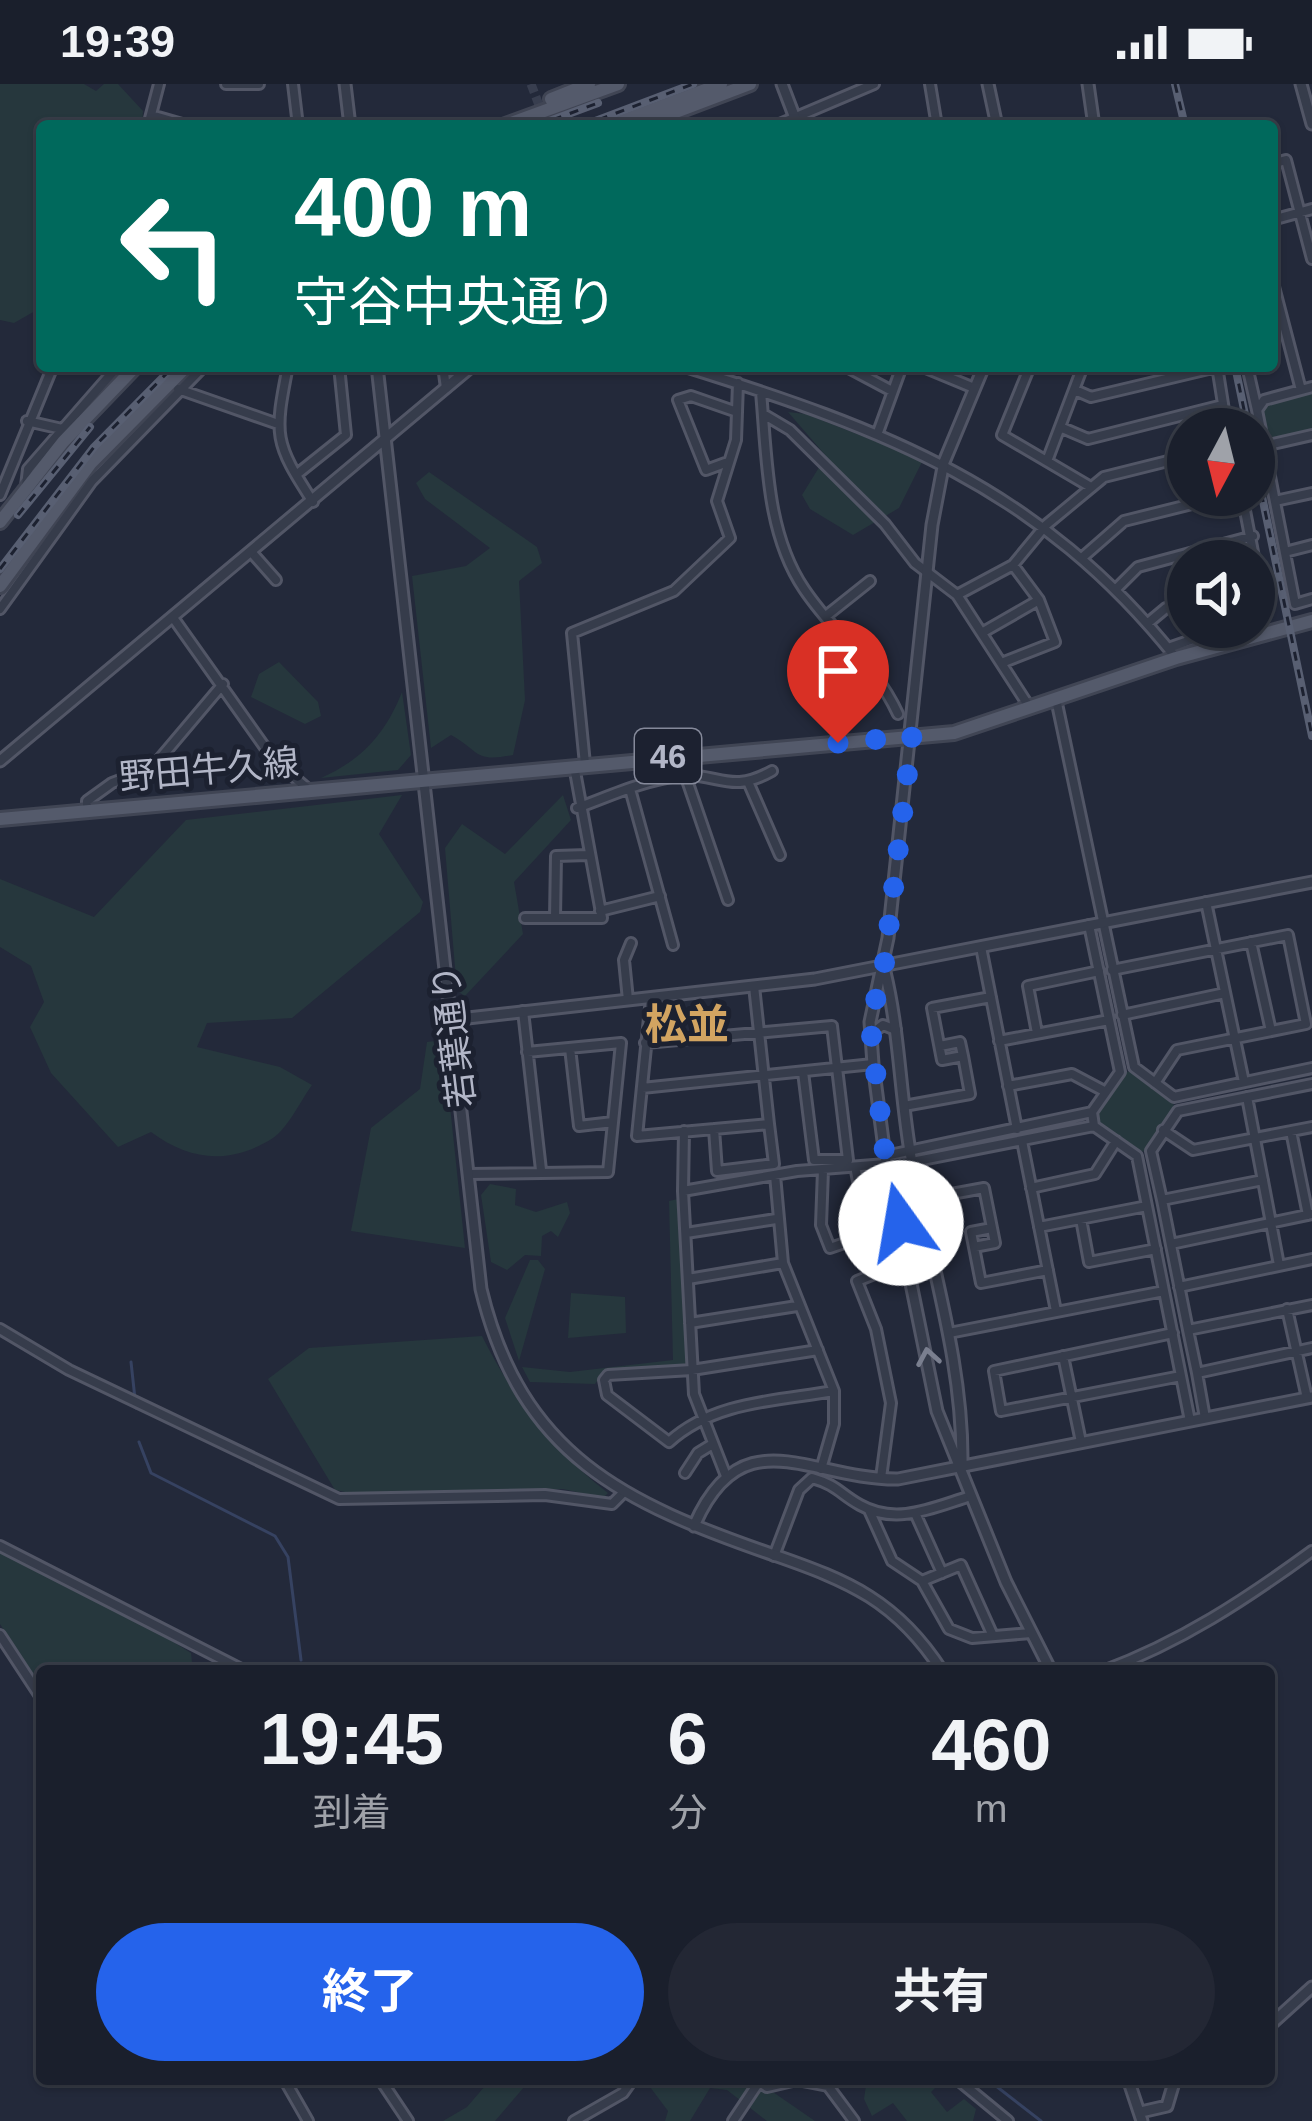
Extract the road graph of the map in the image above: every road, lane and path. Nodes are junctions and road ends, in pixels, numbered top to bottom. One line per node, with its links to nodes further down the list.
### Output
1 (159, 84): 16 (street)
2 (226, 84): 3 (street)
3 (259, 84)
4 (293, 84): 17 (street)
5 (345, 84): 18 (street)
6 (589, 84): 19 (main road)
7 (618, 84): 20 (main road)
8 (722, 84): 21 (main road)
9 (750, 84): 22 (main road)
10 (782, 84): 23 (street)
11 (874, 84): 24 (street)
12 (930, 84): 25 (street)
13 (988, 84): 26 (street)
14 (1088, 84): 27 (street)
15 (1301, 84): 28 (street)
16 (150, 120)
17 (297, 120)
18 (349, 120)
19 (513, 120)
20 (517, 120)
21 (625, 120)
22 (655, 120)
23 (796, 120)
24 (801, 120)
25 (936, 120)
26 (996, 120)
27 (1093, 120)
28 (1312, 124)
29 (1278, 162): 31 (street)
30 (1312, 209): 31 (street)
31 (1300, 212): 32 (street); 33 (street)
32 (1278, 218)
33 (1312, 259)
34 (1278, 298): 57 (street)
35 (50, 372): 69 (street)
36 (113, 372): 72 (street)
37 (131, 372): 83 (main road)
38 (181, 372): 103 (main road)
39 (198, 372): 58 (street)
40 (287, 372): 70 (street)
41 (340, 372): 81 (street)
42 (378, 372): 75 (street, 若葉通り)
43 (444, 372): 59 (street)
44 (465, 372): 59 (street)
45 (704, 372): 55 (street)
46 (856, 372): 61 (street)
47 (900, 372): 61 (street)
48 (935, 372): 56 (street)
49 (981, 372): 56 (street)
50 (1028, 372): 77 (street)
51 (1081, 372): 60 (street)
52 (1192, 372): 60 (street)
53 (1218, 372): 63 (street)
54 (1248, 372): 65 (street)
55 (738, 383): 62 (street); 67 (street)
56 (974, 388): 79 (street)
57 (1307, 388): 66 (street)
58 (178, 389): 70 (street); 102 (street)
59 (446, 389): 75 (street)
60 (1075, 390): 71 (street)
61 (892, 391): 73 (street)
62 (761, 392): 68 (street); 73 (street)
63 (1223, 405): 64 (street); 71 (street)
64 (1224, 408)
65 (1257, 408)
66 (1258, 408)
67 (736, 412): 78 (street); 78 (street)
68 (763, 414): 99 (street); 110 (street)
69 (27, 422): 72 (street); 85 (street)
70 (278, 424): 81 (street)
71 (1060, 427): 77 (street)
72 (62, 429): 83 (street)
73 (878, 435): 79 (street)
74 (1312, 435): 76 (street)
75 (386, 443): 87 (street); 128 (street, 若葉通り)
76 (1275, 443)
77 (1047, 461): 82 (street)
78 (726, 462): 125 (street)
79 (944, 462): 91 (street); 99 (street)
80 (1167, 462): 82 (street)
81 (296, 475): 87 (street)
82 (1089, 486): 91 (street)
83 (26, 488): 90 (main road)
84 (1312, 493): 86 (street)
85 (0, 495)
86 (1275, 501): 95 (street)
87 (314, 503): 96 (street)
88 (1167, 510): 97 (street)
89 (1247, 516): 92 (street)
90 (0, 523)
91 (1046, 525): 97 (street); 98 (street)
92 (1252, 536): 93 (street); 104 (street)
93 (1252, 540)
94 (1312, 544): 95 (street)
95 (1285, 552): 106 (street)
96 (253, 554): 100 (street); 111 (street)
97 (1084, 556): 104 (street)
98 (1013, 565): 105 (street); 107 (street)
99 (928, 573): 105 (street); 122 (street)
100 (276, 580)
101 (870, 581): 110 (street)
102 (17, 583): 103 (street); 109 (street)
103 (1, 585)
104 (1117, 588): 113 (street)
105 (957, 595): 114 (street)
106 (1312, 599)
107 (1039, 600): 114 (street); 117 (street)
108 (1167, 608): 113 (street)
109 (0, 609)
110 (826, 616): 121 (street)
111 (174, 619): 118 (street); 124 (street)
112 (1312, 621): 116 (main road, 46)
113 (1148, 623): 116 (street)
114 (985, 632): 117 (street)
115 (1183, 648): 116 (street)
116 (1172, 653): 119 (main road, 46)
117 (1004, 662): 120 (street)
118 (223, 684): 130 (street); 133 (street)
119 (1056, 699): 120 (main road, 46); 144 (street)
120 (1031, 709): 122 (main road, 46)
121 (898, 714)
122 (912, 736): 123 (main road, 46); 151 (street)
123 (679, 755): 125 (main road, 46); 127 (street)
124 (0, 761)
125 (579, 764): 128 (main road, 46); 132 (street)
126 (772, 771): 129 (street)
127 (683, 775): 129 (street); 131 (street); 139 (street)
128 (424, 778): 130 (main road, 野田牛久線 / 46); 163 (street, 若葉通り)
129 (749, 784): 136 (street)
130 (308, 789): 133 (main road, 野田牛久線 / 46)
131 (630, 789): 132 (street); 138 (street)
132 (577, 808): 135 (street)
133 (87, 810): 134 (main road, 野田牛久線 / 46)
134 (0, 819)
135 (588, 855): 141 (street); 143 (street)
136 (779, 855)
137 (1312, 882): 140 (street)
138 (660, 896): 141 (street); 148 (street)
139 (728, 900)
140 (1206, 901): 144 (street); 150 (street)
141 (600, 910): 143 (street)
142 (525, 918): 143 (street)
143 (555, 918)
144 (1101, 921): 145 (street); 152 (street)
145 (1089, 924): 149 (street); 153 (street)
146 (1251, 942): 150 (street); 155 (street); 166 (street)
147 (631, 943): 160 (street)
148 (673, 945)
149 (981, 947): 151 (street); 158 (street)
150 (1216, 949): 152 (street); 157 (street)
151 (884, 967): 156 (street); 165 (street); 169 (street)
152 (1112, 970): 162 (street)
153 (1099, 971): 164 (street); 168 (street)
154 (1312, 976): 155 (street)
155 (1298, 979): 166 (street)
156 (754, 986): 159 (street); 167 (street)
157 (1225, 994): 162 (street); 170 (street)
158 (991, 997): 171 (street); 187 (street)
159 (651, 998): 160 (street); 172 (street)
160 (628, 1000): 161 (street)
161 (523, 1011): 163 (street); 174 (street)
162 (1122, 1015): 181 (street)
163 (451, 1020): 206 (street, 若葉通り)
164 (1109, 1020): 168 (street); 185 (street)
165 (896, 1030): 169 (street); 187 (street)
166 (1271, 1031): 170 (street)
167 (760, 1033): 172 (street); 176 (street); 179 (street)
168 (1036, 1033): 171 (street)
169 (872, 1034): 175 (street)
170 (1235, 1039): 180 (street); 181 (street)
171 (1000, 1041): 183 (street)
172 (645, 1043): 184 (street)
173 (570, 1048): 174 (street); 189 (street); 189 (street)
174 (527, 1052): 203 (street)
175 (873, 1064): 176 (street); 202 (street)
176 (836, 1068): 178 (street); 178 (street)
177 (1312, 1068): 180 (street)
178 (803, 1072): 179 (street)
179 (765, 1076): 184 (street); 190 (street)
180 (1244, 1082): 181 (street)
181 (1155, 1083)
182 (1312, 1084): 186 (street)
183 (1008, 1086): 185 (street); 194 (street)
184 (641, 1088): 196 (street)
185 (1106, 1092): 188 (street)
186 (1247, 1097): 195 (street); 198 (street)
187 (904, 1106): 201 (street)
188 (1091, 1112): 191 (street); 194 (street)
189 (614, 1122): 203 (street)
190 (769, 1124): 193 (street); 193 (street)
191 (1094, 1126): 199 (street); 200 (street)
192 (1312, 1127): 197 (street)
193 (714, 1129): 196 (street)
194 (1017, 1129): 201 (street)
195 (1163, 1130): 198 (street); 212 (street)
196 (684, 1131): 210 (street)
197 (1292, 1131): 198 (street); 214 (street)
198 (1255, 1138): 208 (street)
199 (1022, 1141): 201 (street); 209 (street)
200 (1116, 1141): 209 (street); 213 (street)
201 (911, 1156): 202 (street); 211 (street)
202 (886, 1161): 205 (street); 219 (street)
203 (541, 1170): 206 (street)
204 (824, 1170): 205 (street); 207 (street); 223 (street)
205 (856, 1171): 223 (street)
206 (469, 1174): 264 (street, 若葉通り)
207 (775, 1174): 210 (street); 216 (street)
208 (1263, 1180): 212 (street); 218 (street)
209 (1031, 1188): 220 (street)
210 (683, 1190): 222 (street)
211 (919, 1200): 215 (street); 221 (street)
212 (1162, 1200): 224 (street)
213 (1147, 1206): 217 (street); 226 (street)
214 (1310, 1214): 218 (street)
215 (922, 1216): 219 (street); 242 (street)
216 (776, 1219): 222 (street); 229 (street)
217 (1081, 1219): 220 (street); 226 (street)
218 (1271, 1222): 224 (street); 230 (street)
219 (901, 1223): 223 (street); 228 (street)
220 (1039, 1227): 231 (street)
221 (992, 1228): 225 (street); 225 (street)
222 (686, 1233): 232 (street)
223 (868, 1234)
224 (1171, 1244): 233 (street)
225 (974, 1246): 231 (street)
226 (1156, 1249): 234 (street)
227 (1312, 1258): 230 (street)
228 (909, 1260): 259 (street, one-way to 228); 263 (street)
229 (783, 1263): 232 (street); 236 (street)
230 (1280, 1265): 233 (street)
231 (1048, 1270): 238 (street)
232 (688, 1279): 239 (street)
233 (1179, 1287): 241 (street)
234 (1164, 1291): 238 (street); 243 (street)
235 (1312, 1305): 237 (street)
236 (797, 1306): 239 (street); 245 (street)
237 (1287, 1310): 241 (street); 246 (street)
238 (1056, 1311): 242 (street)
239 (690, 1322): 248 (street)
240 (0, 1329): 264 (street)
241 (1188, 1330): 249 (street)
242 (950, 1333): 259 (street)
243 (1173, 1334): 247 (street); 250 (street)
244 (1312, 1348): 246 (street)
245 (818, 1350): 248 (street); 251 (street)
246 (1297, 1352): 249 (street); 253 (street)
247 (1063, 1357): 252 (street); 252 (street)
248 (692, 1370): 254 (street); 254 (street)
249 (1197, 1373): 255 (street)
250 (1181, 1376): 252 (street); 256 (street)
251 (834, 1391): 254 (street); 260 (street)
252 (1071, 1397): 257 (street)
253 (1309, 1397): 255 (street)
254 (699, 1418): 258 (street)
255 (1204, 1418): 256 (street)
256 (1190, 1420): 257 (street)
257 (1081, 1442): 259 (street)
258 (711, 1445): 261 (street); 262 (street)
259 (962, 1468): 263 (street); 265 (street)
260 (821, 1469): 262 (street); 263 (street)
261 (685, 1473)
262 (726, 1476): 268 (street)
263 (881, 1479)
264 (622, 1494): 268 (street, 若葉通り)
265 (970, 1496): 267 (street); 274 (street)
266 (869, 1510): 267 (street); 271 (street); 273 (street)
267 (915, 1513): 272 (street)
268 (694, 1526): 271 (street, 若葉通り)
269 (0, 1546): 277 (street)
270 (1312, 1551): 280 (street)
271 (774, 1556): 278 (street, 若葉通り)
272 (942, 1573): 273 (street); 276 (street)
273 (922, 1581): 276 (street)
274 (1031, 1634): 276 (street); 279 (street)
275 (0, 1635): 281 (street)
276 (993, 1636)
277 (233, 1665)
278 (938, 1665)
279 (1048, 1665)
280 (1120, 1665)
281 (36, 1691)
282 (1312, 1987): 283 (street)
283 (1275, 2021)
284 (287, 2085): 293 (street)
285 (384, 2085): 294 (street)
286 (629, 2085): 295 (street)
287 (755, 2085): 296 (street)
288 (823, 2085): 297 (street)
289 (964, 2085): 298 (street)
290 (1130, 2085): 292 (street)
291 (1173, 2085): 292 (street)
292 (1141, 2117)
293 (308, 2121)
294 (408, 2121)
295 (574, 2121)
296 (733, 2121)
297 (854, 2121)
298 (1008, 2121)

